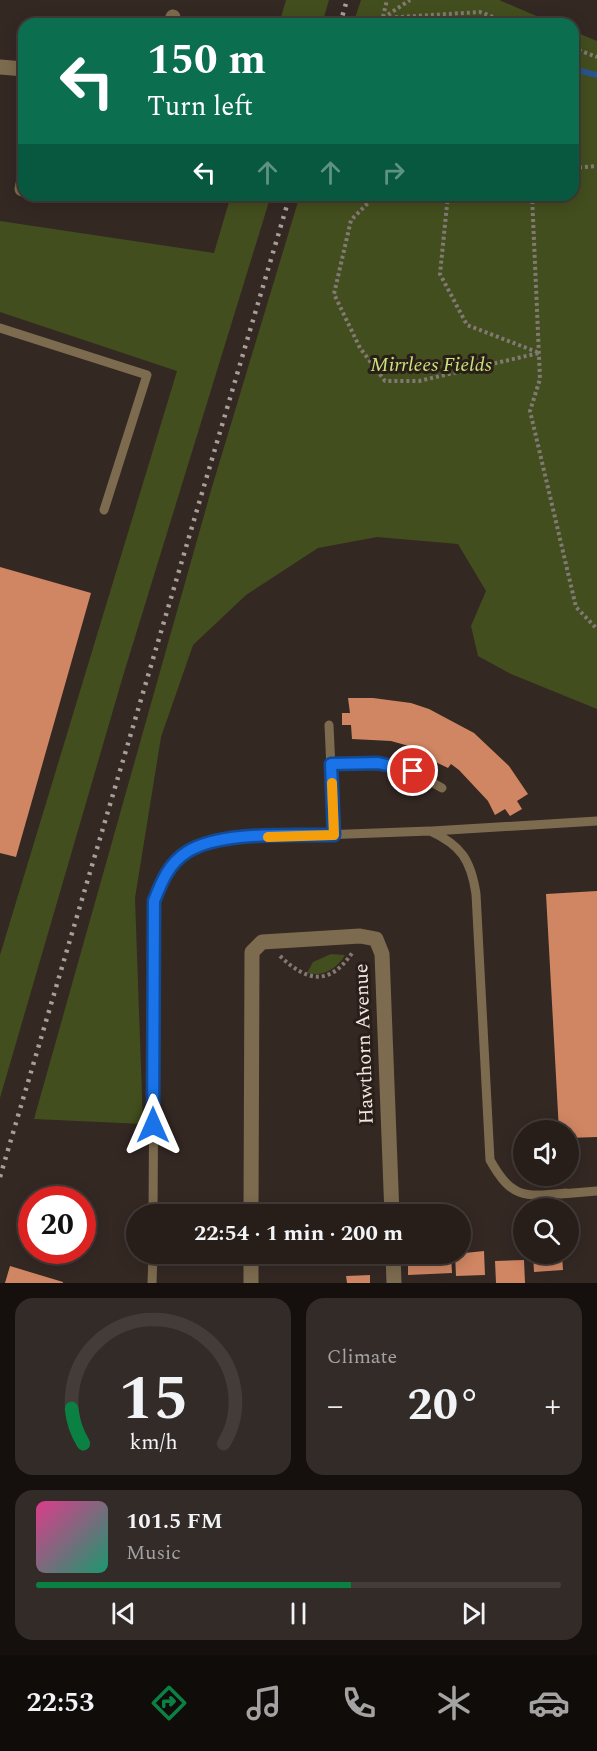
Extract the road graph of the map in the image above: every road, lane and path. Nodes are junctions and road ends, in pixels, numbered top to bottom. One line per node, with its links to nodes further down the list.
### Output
1 (387, 0): 3 (path)
2 (410, 0): 3 (path)
3 (383, 18): 4 (path)
4 (496, 18)
5 (579, 50): 6 (path)
6 (597, 57)
7 (0, 67): 8 (street)
8 (18, 68)
9 (597, 166): 10 (path)
10 (579, 168)
11 (370, 201): 15 (path)
12 (447, 201): 15 (path)
13 (532, 201): 15 (path)
14 (0, 328): 16 (lane)
15 (539, 353): 17 (path)
16 (104, 510)
17 (597, 629)
18 (329, 725): 19 (lane)
19 (331, 764): 20 (lane); 23 (lane)
20 (442, 788)
21 (597, 821): 22 (lane)
22 (430, 831): 23 (lane); 28 (lane)
23 (334, 835): 29 (lane)
24 (360, 936): 25 (street, Hawthorn Avenue); 25 (path); 31 (street, Hawthorn Avenue)
25 (273, 941): 30 (street)
26 (597, 1191): 28 (lane)
27 (566, 1193): 28 (lane)
28 (529, 1197)
29 (153, 1204)
30 (251, 1204)
31 (392, 1204)
32 (153, 1264): 35 (lane)
33 (251, 1264): 36 (street)
34 (393, 1264): 37 (street)
35 (152, 1283)
36 (251, 1283)
37 (394, 1283)

